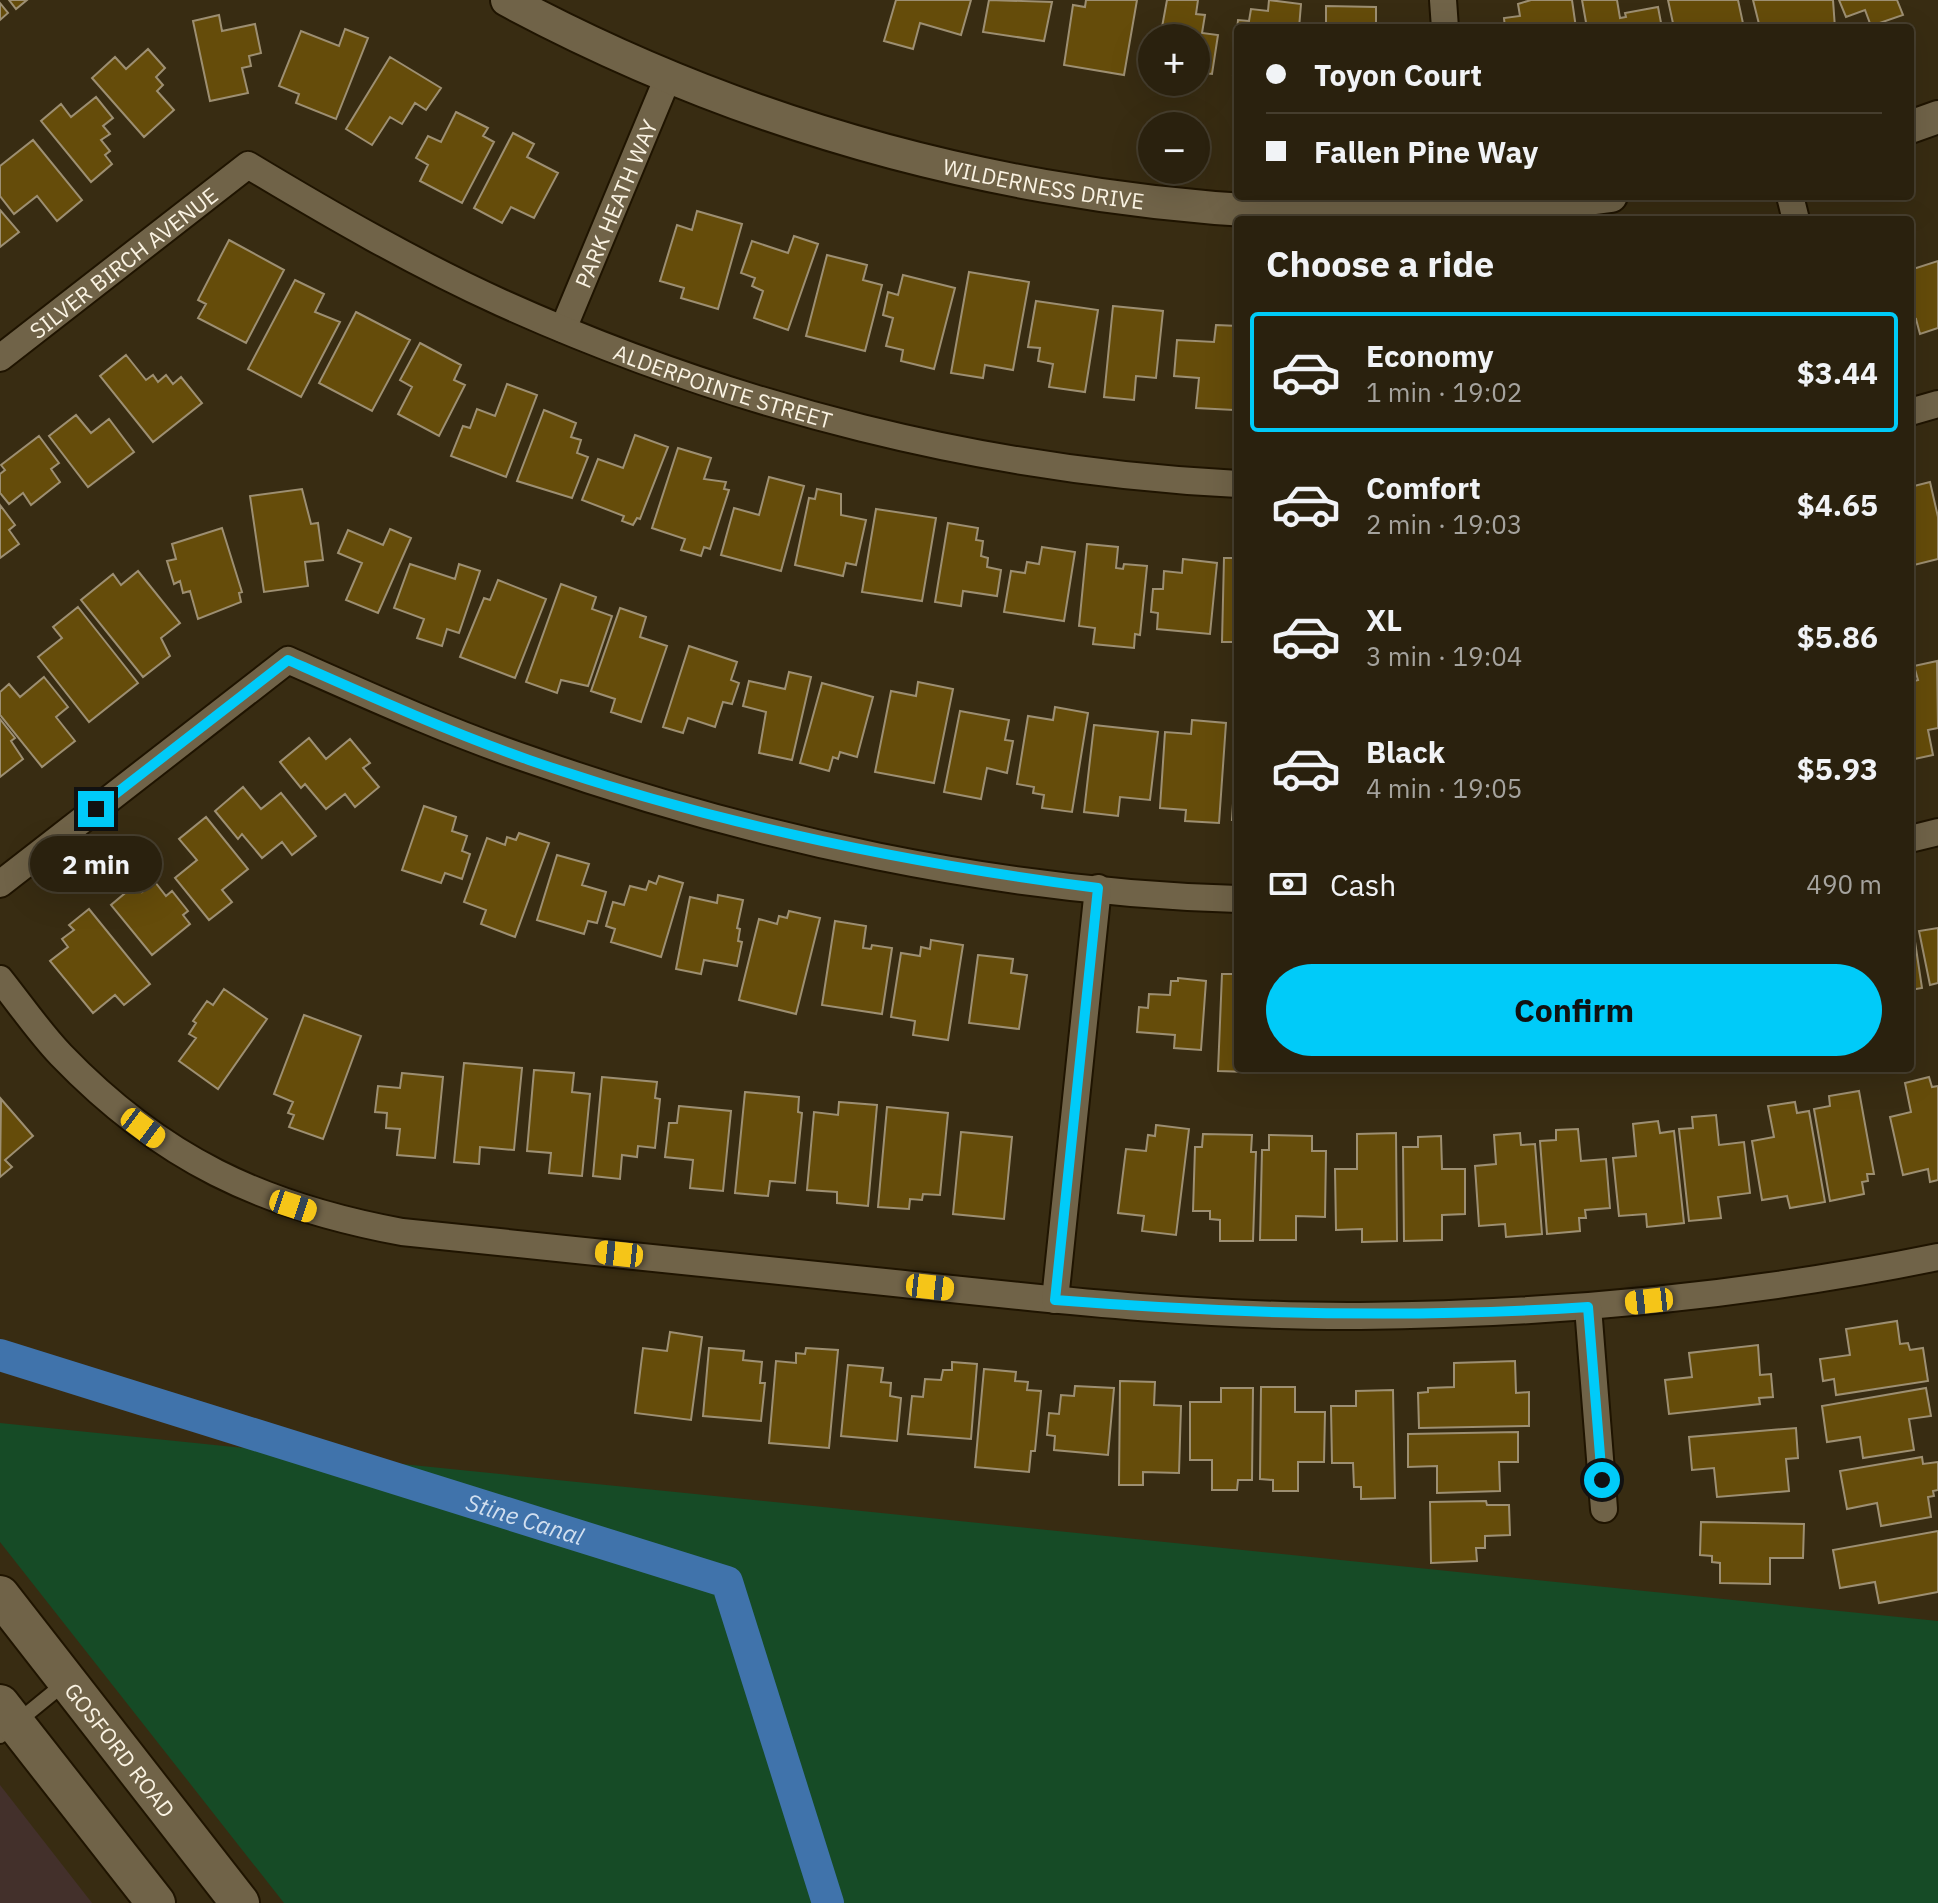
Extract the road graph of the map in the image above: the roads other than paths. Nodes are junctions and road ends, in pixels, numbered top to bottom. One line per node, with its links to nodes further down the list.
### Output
1 (507, 0): 4 (street, WILDERNESS DRIVE)
2 (1443, 0): 3 (street)
3 (1445, 24)
4 (668, 77): 9 (street, WILDERNESS DRIVE); 10 (street, PARK HEATH WAY)
5 (1938, 117): 6 (street)
6 (1914, 126)
7 (248, 165): 10 (street, ALDERPOINTE STREET); 11 (street, SILVER BIRCH AVENUE)
8 (1532, 200): 9 (street, WILDERNESS DRIVE)
9 (1454, 204)
10 (563, 329): 14 (street, ALDERPOINTE STREET)
11 (0, 358)
12 (1938, 404): 13 (street)
13 (1914, 411)
14 (1234, 484)
15 (1938, 832): 16 (street)
16 (1914, 838)
17 (0, 884): 18 (street)
18 (1098, 888): 19 (street); 22 (street)
19 (1234, 899)
20 (0, 979): 22 (street)
21 (1938, 1257): 23 (street)
22 (1055, 1300): 23 (street)
23 (1588, 1307): 24 (street)
24 (1604, 1509)
25 (0, 1595): 26 (main road, GOSFORD ROAD)
26 (67, 1681): 27 (lane); 29 (main road, GOSFORD ROAD)
27 (5, 1722): 28 (main road)
28 (156, 1903)
29 (240, 1903)

